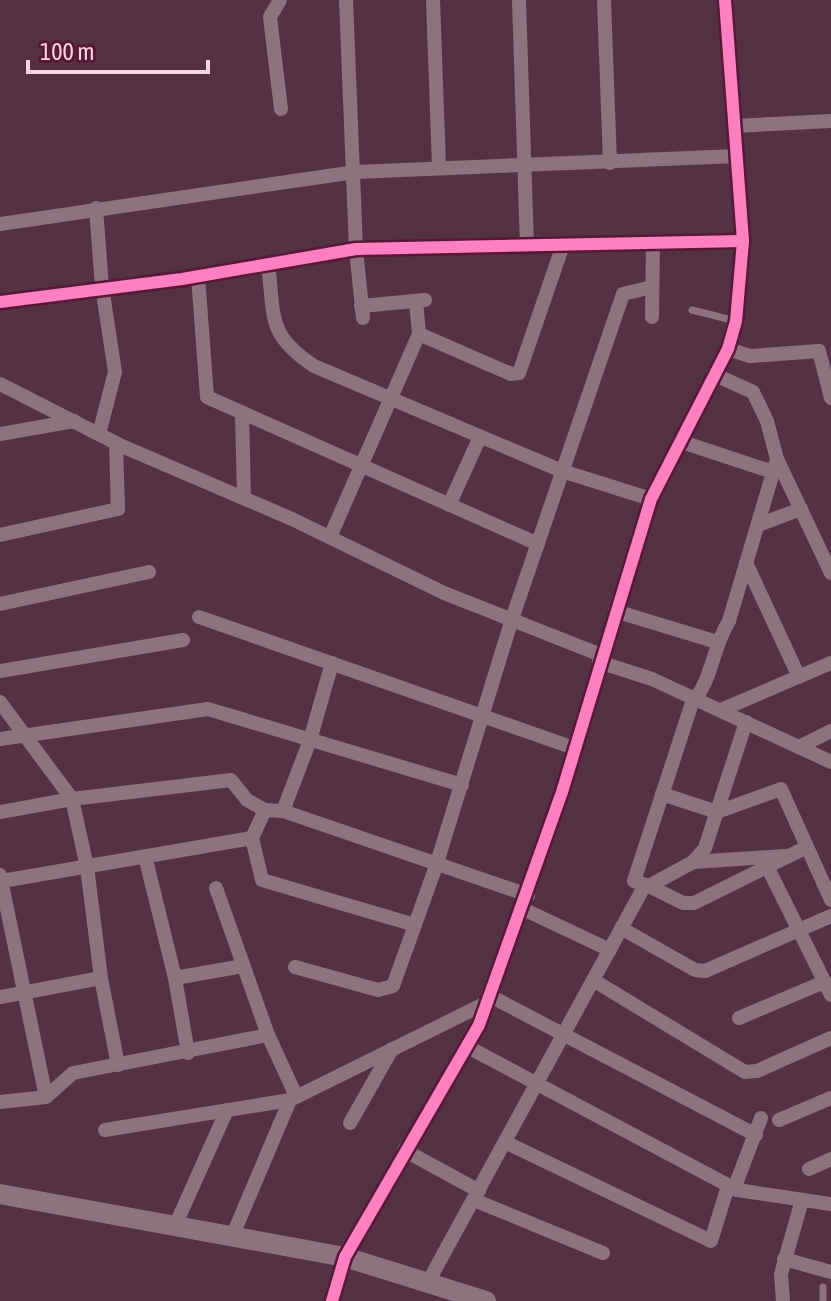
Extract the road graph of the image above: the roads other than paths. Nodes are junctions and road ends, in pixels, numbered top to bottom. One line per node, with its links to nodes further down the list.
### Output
1 (280, 0): 7 (street)
2 (346, 0): 14 (street)
3 (433, 0): 12 (street)
4 (519, 0): 13 (street)
5 (604, 0): 11 (street)
6 (725, 0): 9 (street)
7 (281, 109)
8 (831, 121): 9 (street)
9 (735, 126): 10 (street)
10 (737, 156): 11 (street); 17 (street)
11 (610, 163): 13 (street)
12 (439, 167): 13 (street); 14 (street)
13 (525, 167): 20 (street)
14 (355, 172): 15 (street); 21 (street)
15 (96, 208): 16 (street); 24 (street)
16 (0, 224)
17 (743, 241): 18 (street); 29 (street)
18 (653, 243): 19 (street); 25 (street)
19 (563, 245): 20 (street); 30 (street)
20 (527, 246): 21 (street)
21 (356, 249): 22 (street); 30 (street)
22 (268, 264): 23 (street); 35 (street)
23 (198, 276): 24 (street); 36 (street)
24 (102, 287): 26 (street); 39 (street)
25 (652, 287): 28 (street); 45 (street)
26 (0, 302)
27 (692, 310): 29 (lane)
28 (652, 317)
29 (736, 321): 31 (street)
30 (419, 334): 35 (street)
31 (728, 349): 32 (street); 34 (street)
32 (713, 374): 41 (street); 43 (street)
33 (0, 384): 37 (street)
34 (831, 398)
35 (392, 400): 40 (street); 44 (street)
36 (242, 413): 44 (street); 46 (street)
37 (74, 421): 38 (street); 39 (street)
38 (0, 434)
39 (99, 434): 42 (street)
40 (480, 437): 45 (street); 48 (street)
41 (679, 441): 43 (street); 47 (street)
42 (116, 444): 46 (street); 51 (street)
43 (775, 465): 49 (street); 50 (street)
44 (362, 466): 48 (street); 52 (street)
45 (562, 471): 47 (street); 53 (street)
46 (244, 498): 52 (street)
47 (651, 499): 58 (street)
48 (449, 505): 53 (street)
49 (801, 509): 50 (street); 56 (street)
50 (758, 525): 54 (street)
51 (0, 535)
52 (330, 537): 60 (street)
53 (538, 544): 60 (street)
54 (746, 563): 62 (street); 67 (street)
55 (149, 572): 57 (street)
56 (831, 573)
57 (0, 604)
58 (615, 611): 62 (street); 63 (street)
59 (199, 617): 64 (street)
60 (512, 619): 63 (street); 71 (street)
61 (183, 640): 66 (street)
62 (717, 642): 68 (street)
63 (600, 658): 68 (street); 78 (street)
64 (332, 663): 71 (street); 76 (street)
65 (831, 663): 67 (street)
66 (0, 671)
67 (799, 677): 70 (street)
68 (696, 698): 70 (street); 81 (street)
69 (0, 702): 74 (street)
70 (721, 710): 72 (street)
71 (483, 716): 78 (street); 80 (street)
72 (746, 722): 77 (street); 86 (street)
73 (831, 731): 77 (street)
74 (25, 735): 75 (street); 76 (street); 82 (street)
75 (0, 739)
76 (310, 740): 80 (street); 84 (street)
77 (799, 747): 79 (street)
78 (574, 748): 100 (street)
79 (831, 762)
80 (462, 785): 92 (street)
81 (662, 794): 86 (street); 97 (street)
82 (72, 799): 83 (street); 85 (street); 94 (street)
83 (265, 810): 84 (street); 87 (street)
84 (283, 811): 92 (street)
85 (0, 812)
86 (717, 812): 88 (street); 91 (street)
87 (252, 838): 89 (street); 102 (street)
88 (807, 847): 90 (street); 95 (street)
89 (145, 856): 94 (street); 109 (street)
90 (788, 856): 91 (street); 93 (street)
91 (693, 862): 97 (street)
92 (436, 866): 100 (street); 102 (street)
93 (767, 866): 97 (street); 104 (street)
94 (87, 867): 96 (street); 108 (street)
95 (825, 872): 99 (street)
96 (1, 877): 112 (street)
97 (647, 885): 103 (street)
98 (216, 888): 106 (street)
99 (831, 900)
100 (525, 902): 105 (street); 114 (street)
101 (831, 916): 104 (street)
102 (415, 925): 107 (street)
103 (621, 928): 104 (street); 105 (street)
104 (799, 930): 111 (street)
105 (610, 950): 110 (street)
106 (243, 966): 109 (street); 117 (street)
107 (295, 967)
108 (101, 978): 112 (street); 122 (street)
109 (175, 978): 121 (street)
110 (593, 980): 116 (street); 118 (street)
111 (828, 988): 115 (street)
112 (23, 993): 113 (street); 124 (street)
113 (0, 997)
114 (489, 999): 116 (street); 119 (street); 120 (street)
115 (739, 1018)
116 (564, 1034): 123 (street); 133 (street)
117 (268, 1035): 121 (street); 125 (street)
118 (831, 1038)
119 (466, 1046): 123 (street); 135 (street)
120 (392, 1048): 125 (street); 131 (street)
121 (188, 1053): 122 (street)
122 (118, 1065): 124 (street)
123 (537, 1084): 134 (street); 138 (street)
124 (46, 1097): 127 (street)
125 (293, 1098): 128 (street); 144 (street)
126 (831, 1098): 130 (street)
127 (0, 1102)
128 (227, 1110): 132 (street); 143 (street)
129 (761, 1118): 133 (street)
130 (779, 1120)
131 (350, 1123)
132 (105, 1130)
133 (756, 1135): 138 (street)
134 (507, 1143): 138 (street); 140 (street)
135 (404, 1150): 140 (street); 146 (street)
136 (831, 1159): 137 (street)
137 (809, 1169)
138 (731, 1187): 141 (street)
139 (0, 1194): 143 (street)
140 (476, 1196): 145 (street); 149 (street)
141 (802, 1200): 142 (street); 147 (street)
142 (831, 1204)
143 (175, 1226): 144 (street)
144 (232, 1237): 146 (street)
145 (603, 1253)
146 (345, 1257): 149 (street); 151 (street)
147 (784, 1259): 148 (street); 153 (street)
148 (831, 1272)
149 (427, 1284): 152 (street)
150 (823, 1287): 154 (lane)
151 (332, 1301)
152 (486, 1301)
153 (783, 1301)
154 (823, 1301)

